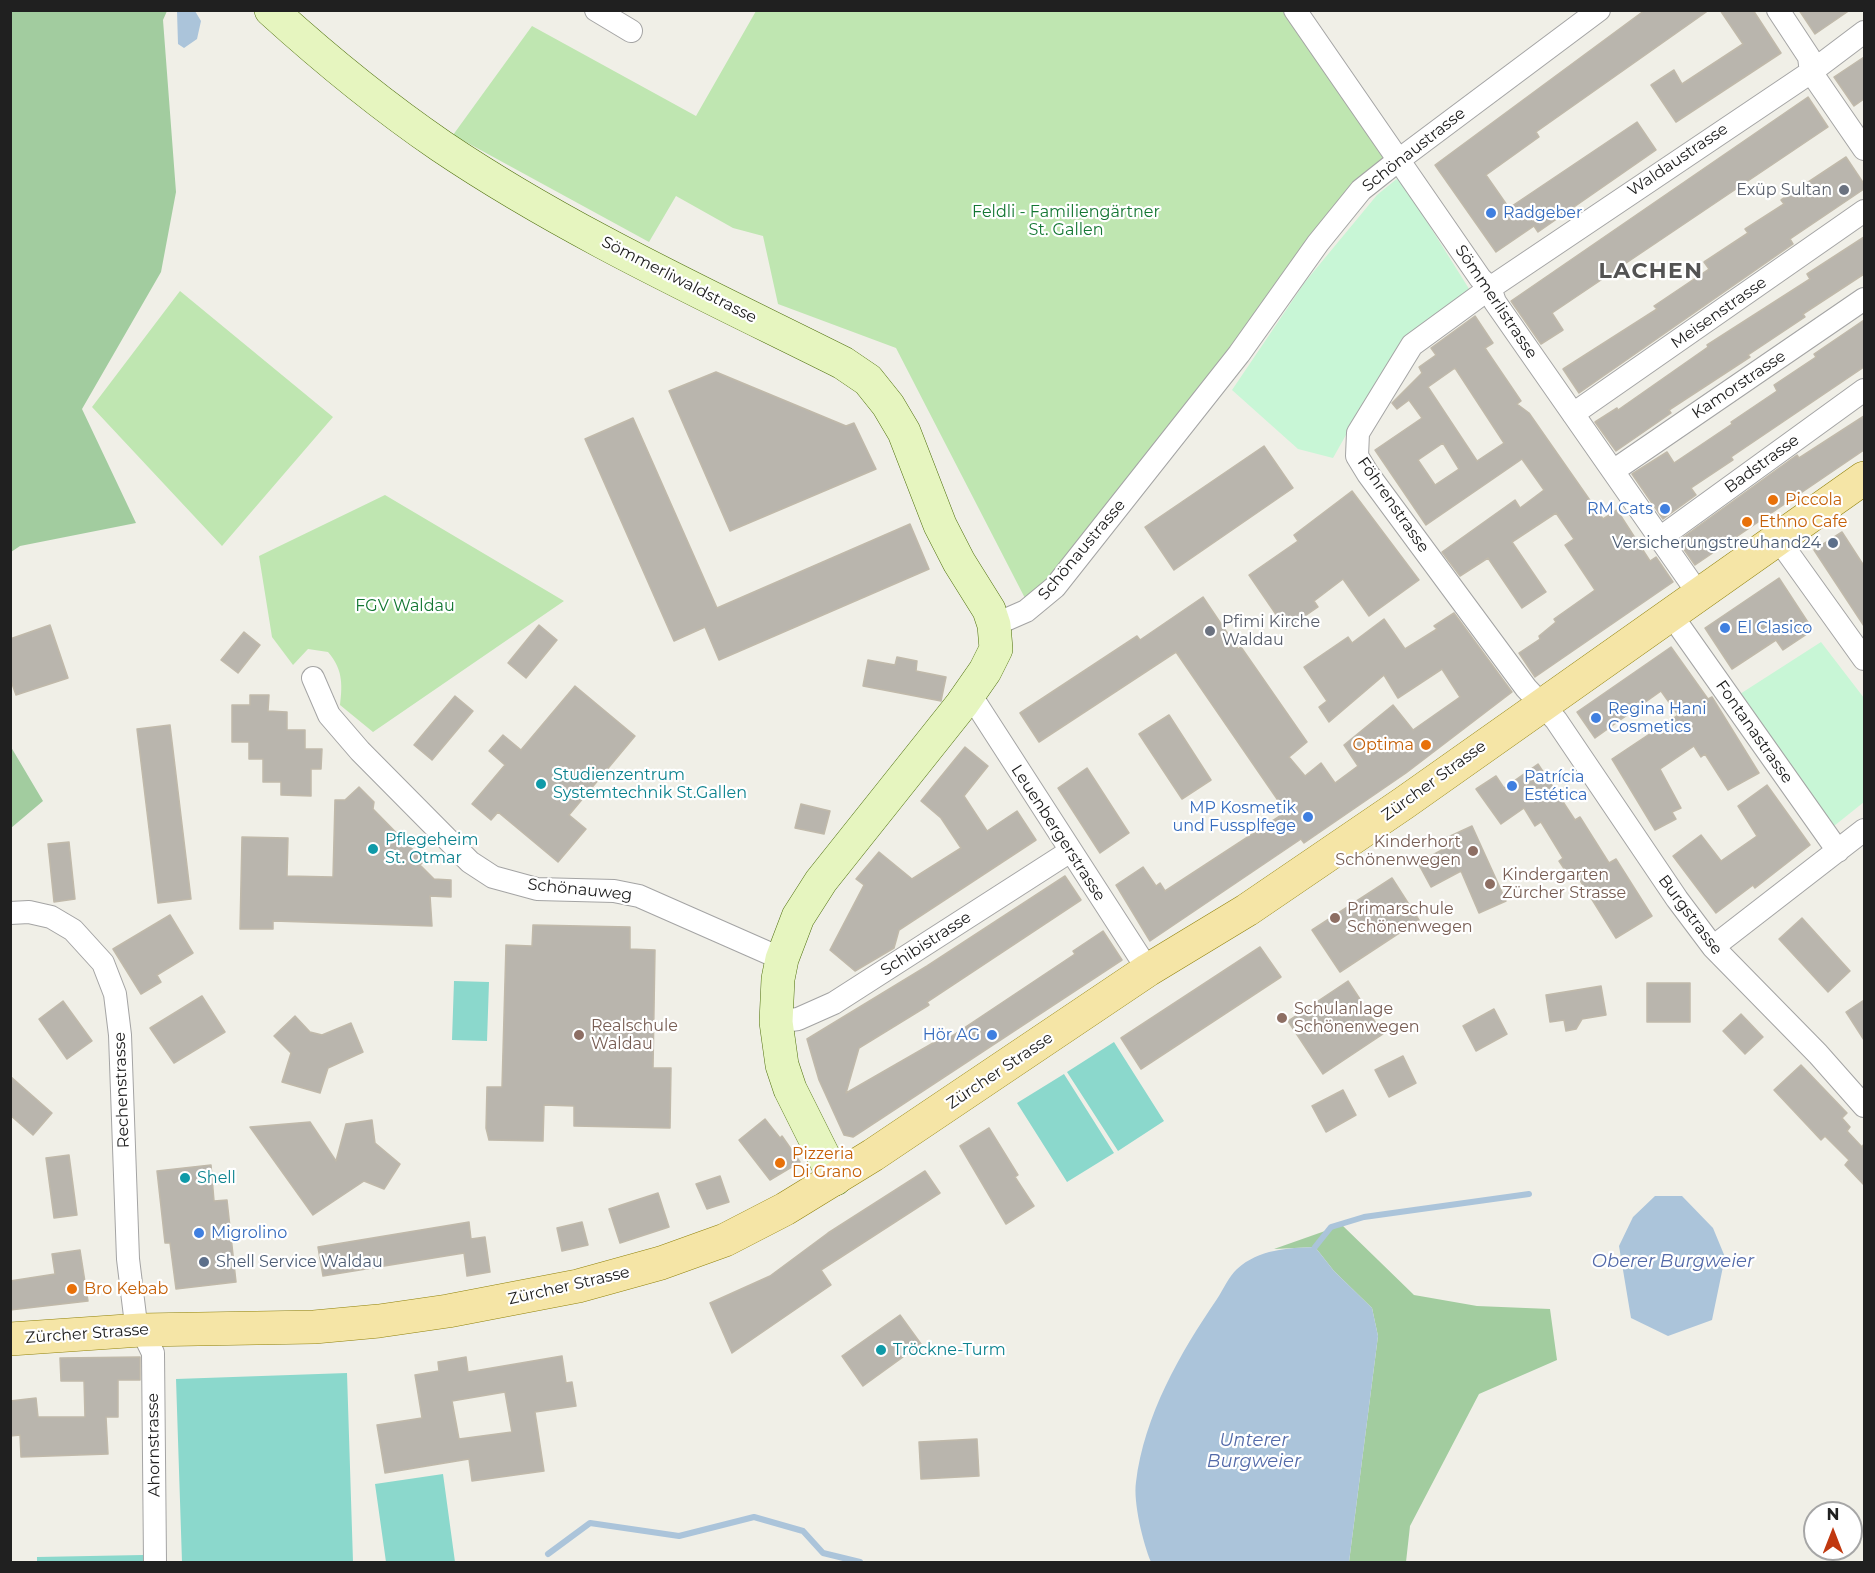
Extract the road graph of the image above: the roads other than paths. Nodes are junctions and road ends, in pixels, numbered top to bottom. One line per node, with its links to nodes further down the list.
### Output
1 (271, 10): 22 (street, Sömmerliwaldstrasse)
2 (596, 10): 6 (street)
3 (1295, 10): 10 (street, Sömmerlistrasse)
4 (1599, 10): 10 (street, Schönaustrasse)
5 (1778, 10): 8 (street)
6 (631, 31)
7 (1864, 32): 8 (street, Waldaustrasse)
8 (1811, 72): 9 (street); 12 (street, Waldaustrasse)
9 (1864, 149)
10 (1400, 159): 12 (street, Sömmerlistrasse); 22 (street, Schönaustrasse)
11 (1864, 211): 15 (street, Meisenstrasse)
12 (1490, 288): 15 (street, Sömmerlistrasse); 26 (street, Föhrenstrasse)
13 (1864, 299): 16 (street, Kamorstrasse)
14 (1864, 390): 18 (street, Badstrasse)
15 (1573, 414): 16 (street, Sömmerlistrasse)
16 (1613, 471): 18 (street, Sömmerlistrasse)
17 (1864, 478): 19 (main road, Zürcher Strasse)
18 (1660, 538): 20 (street, Sömmerlistrasse)
19 (1778, 539): 20 (main road, Zürcher Strasse); 23 (street)
20 (1698, 593): 21 (main road, Zürcher Strasse)
21 (1670, 613): 26 (main road, Zürcher Strasse); 28 (street, Fontanastrasse)
22 (994, 625): 25 (street)
23 (1864, 659)
24 (313, 678): 32 (street, Schönauweg)
25 (967, 697): 29 (street, Leuenbergerstrasse); 32 (street)
26 (1541, 704): 31 (street, Burgstrasse); 33 (main road, Zürcher Strasse)
27 (1864, 830): 28 (street)
28 (1838, 851): 31 (street)
29 (1069, 852): 33 (street, Leuenbergerstrasse); 34 (street, Schibistrasse)
30 (10, 913): 37 (street, Rechenstrasse)
31 (1713, 947): 35 (street, Burgstrasse)
32 (782, 959): 34 (street)
33 (1148, 970): 36 (main road, Zürcher Strasse)
34 (776, 1022): 36 (street)
35 (1864, 1106)
36 (835, 1179): 37 (main road, Zürcher Strasse)
37 (141, 1330): 38 (main road, Zürcher Strasse); 39 (street, Ahornstrasse)
38 (10, 1340)
39 (155, 1563)

